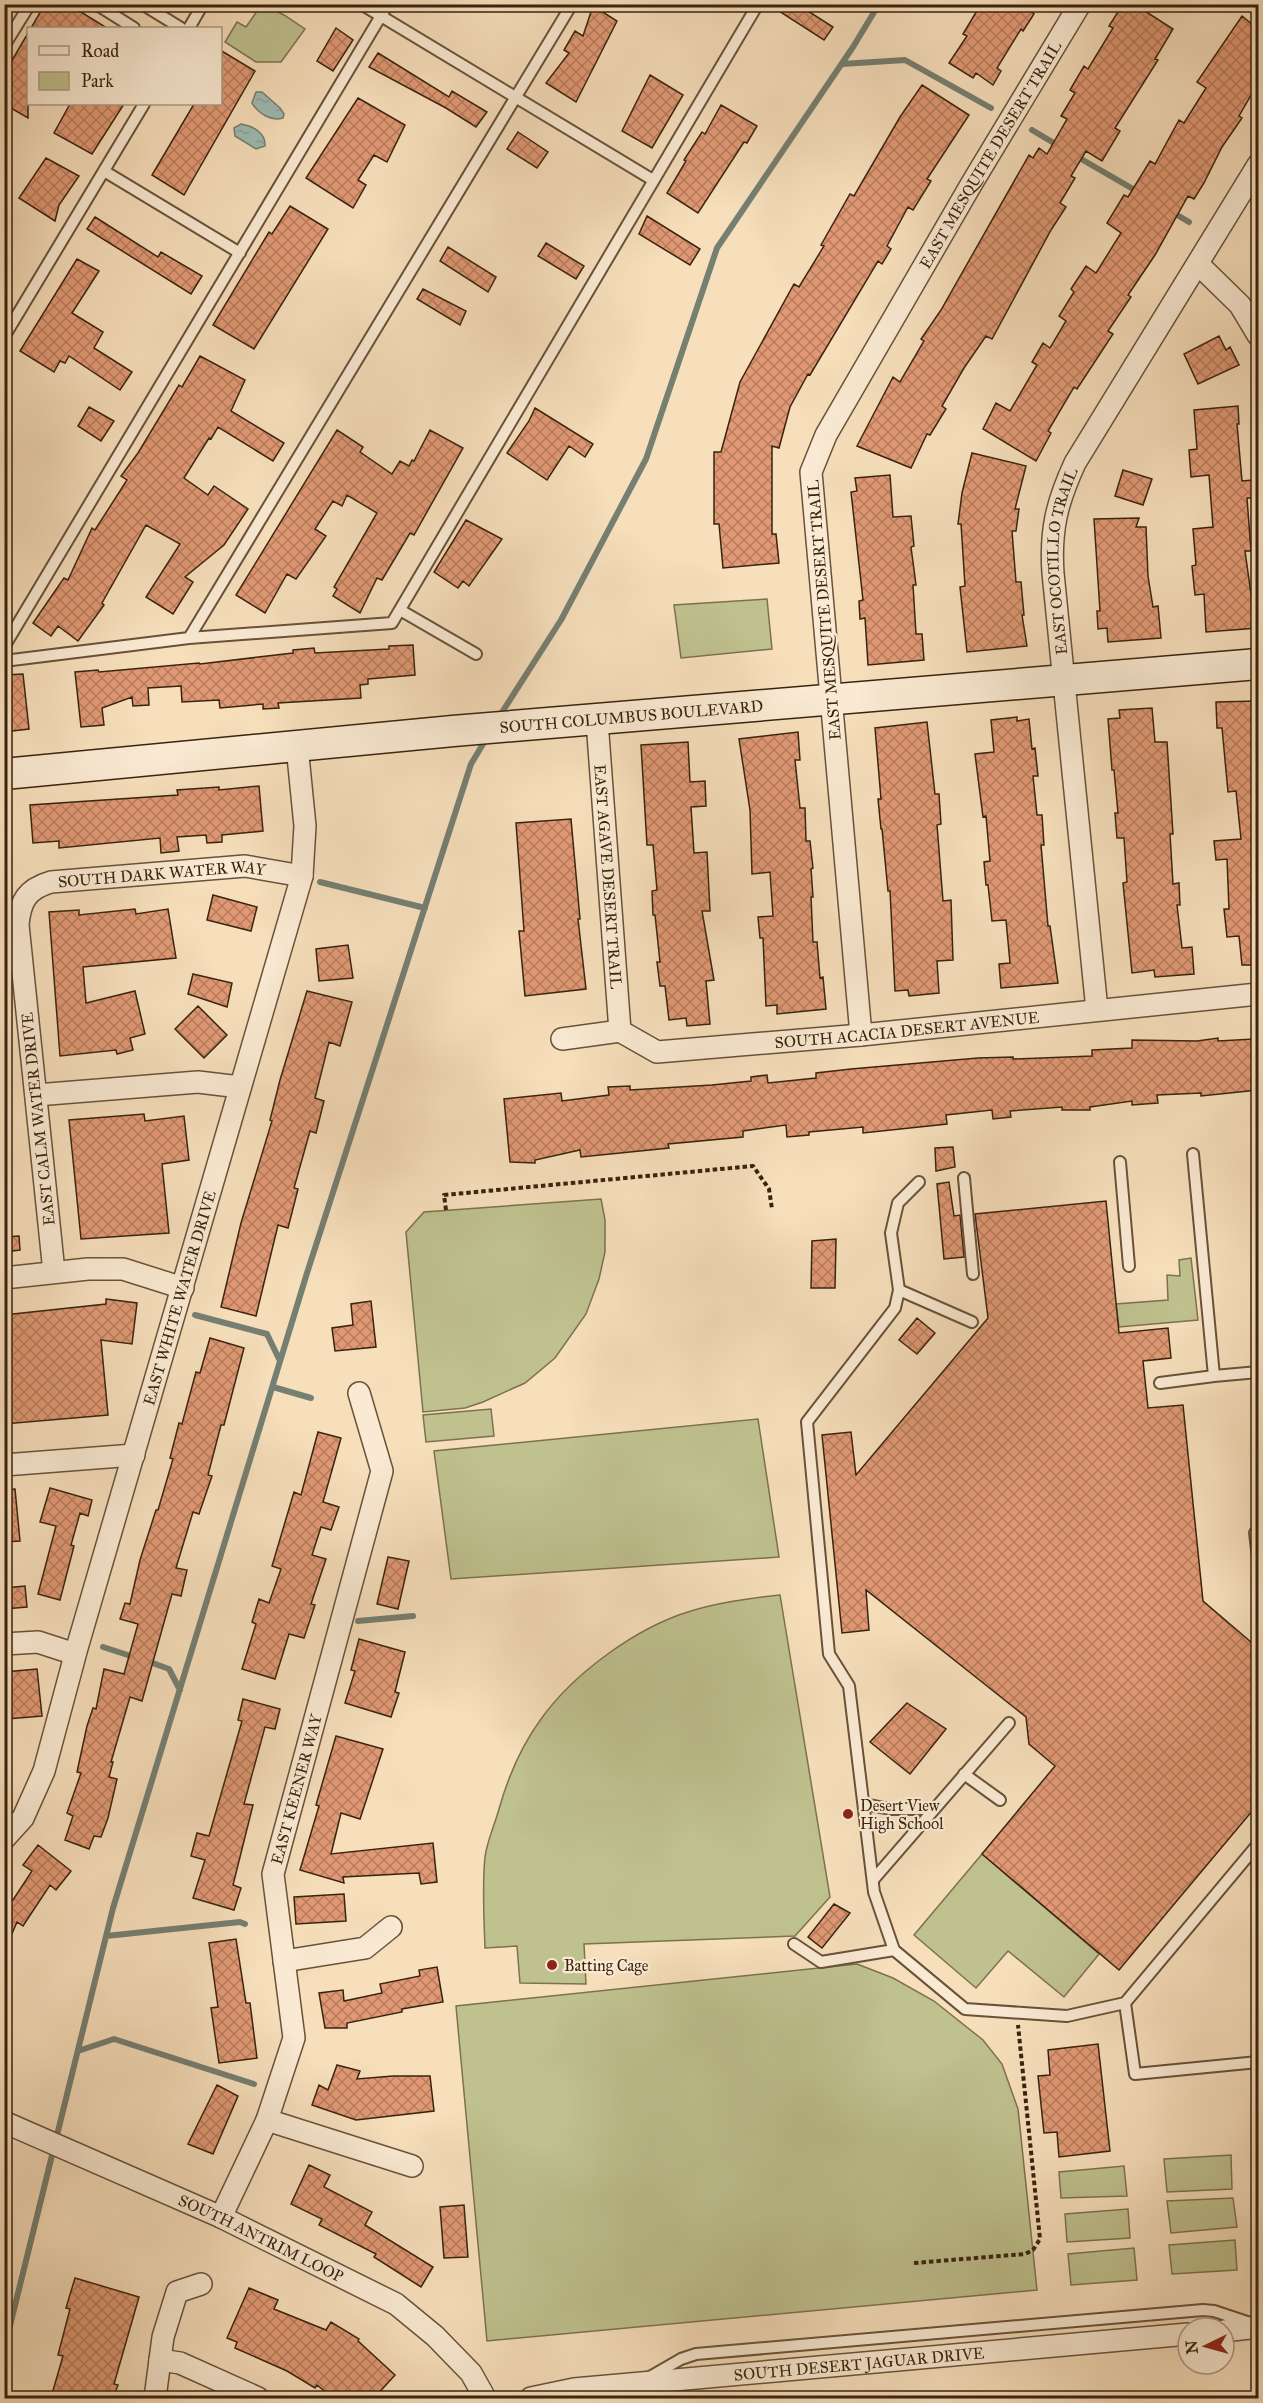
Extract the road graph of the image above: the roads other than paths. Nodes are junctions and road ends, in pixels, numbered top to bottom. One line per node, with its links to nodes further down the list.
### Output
1 (30, 4): 14 (lane)
2 (96, 4): 11 (lane)
3 (142, 4): 12 (lane)
4 (203, 4): 13 (lane)
5 (362, 4): 10 (lane)
6 (388, 4): 10 (lane)
7 (572, 4): 15 (lane)
8 (758, 4): 19 (lane)
9 (1080, 4): 31 (street, EAST MESQUITE DESERT TRAIL)
10 (381, 16): 15 (lane); 20 (lane)
11 (132, 27)
12 (179, 27)
13 (190, 27)
14 (4, 46)
15 (516, 97): 19 (lane); 25 (lane)
16 (143, 105): 18 (lane)
17 (1258, 165): 21 (street, EAST OCOTILLO TRAIL)
18 (104, 171): 20 (lane); 23 (lane)
19 (653, 180): 24 (lane)
20 (240, 253): 26 (lane)
21 (1198, 264): 22 (street); 30 (street, EAST OCOTILLO TRAIL)
22 (1258, 335)
23 (4, 337)
24 (400, 610): 25 (lane); 27 (lane)
25 (189, 638): 28 (lane)
26 (4, 647)
27 (476, 654)
28 (4, 661)
29 (1258, 664): 30 (street, SOUTH COLUMBUS BOULEVARD)
30 (1064, 681): 31 (street, SOUTH COLUMBUS BOULEVARD); 38 (street, EAST OCOTILLO TRAIL)
31 (832, 701): 32 (street, SOUTH COLUMBUS BOULEVARD); 40 (street, EAST MESQUITE DESERT TRAIL)
32 (597, 721): 33 (street, SOUTH COLUMBUS BOULEVARD); 39 (street, EAST AGAVE DESERT TRAIL)
33 (297, 746): 34 (street, SOUTH COLUMBUS BOULEVARD); 35 (street, EAST WHITE WATER DRIVE)
34 (4, 774)
35 (302, 876): 36 (street, SOUTH DARK WATER WAY); 42 (street, EAST WHITE WATER DRIVE)
36 (19, 892): 43 (street, EAST CALM WATER DRIVE)
37 (1258, 994): 38 (street, SOUTH ACACIA DESERT AVENUE)
38 (1097, 1010): 40 (street, SOUTH ACACIA DESERT AVENUE)
39 (620, 1031): 40 (street, SOUTH ACACIA DESERT AVENUE); 41 (street)
40 (861, 1035)
41 (562, 1039)
42 (240, 1087): 43 (street); 52 (street, EAST WHITE WATER DRIVE)
43 (36, 1095): 49 (street, EAST CALM WATER DRIVE)
44 (1193, 1154): 56 (lane)
45 (1120, 1162): 48 (lane)
46 (964, 1178): 50 (lane)
47 (919, 1182): 53 (lane)
48 (1129, 1266)
49 (54, 1272): 51 (street); 52 (street)
50 (973, 1274)
51 (4, 1278)
52 (183, 1288): 59 (street, EAST WHITE WATER DRIVE)
53 (899, 1290): 54 (lane); 68 (lane)
54 (972, 1322)
55 (1258, 1372): 56 (lane)
56 (1214, 1376): 57 (lane)
57 (1160, 1383)
58 (359, 1393): 76 (street, EAST KEENER WAY)
59 (134, 1455): 60 (street); 64 (street, EAST WHITE WATER DRIVE)
60 (4, 1465)
61 (1258, 1529): 62 (lane)
62 (1258, 1558)
63 (4, 1644): 64 (street)
64 (75, 1654): 70 (street, EAST WHITE WATER DRIVE)
65 (1009, 1723): 66 (lane)
66 (964, 1774): 67 (lane); 69 (lane)
67 (1000, 1800)
68 (864, 1804): 69 (lane); 72 (lane)
69 (934, 1809): 72 (lane)
70 (4, 1839)
71 (1258, 1844): 77 (lane)
72 (873, 1880): 75 (lane)
73 (391, 1927): 76 (street)
74 (794, 1944): 75 (lane)
75 (894, 1950): 77 (lane)
76 (284, 1961): 79 (street, EAST KEENER WAY)
77 (1125, 2002): 78 (lane)
78 (1258, 2062)
79 (267, 2120): 81 (street); 82 (street, EAST KEENER WAY)
80 (4, 2122): 82 (street, SOUTH ANTRIM LOOP)
81 (412, 2166)
82 (221, 2217): 91 (street, SOUTH ANTRIM LOOP)
83 (201, 2284): 87 (street)
84 (1258, 2327): 85 (street); 88 (lane)
85 (1236, 2330)
86 (1176, 2335): 88 (street, SOUTH DESERT JAGUAR DRIVE)
87 (160, 2360): 89 (street); 90 (street)
88 (640, 2383): 92 (street, SOUTH DESERT JAGUAR DRIVE)
89 (155, 2398)
90 (258, 2398)
91 (485, 2398)
92 (531, 2398)

